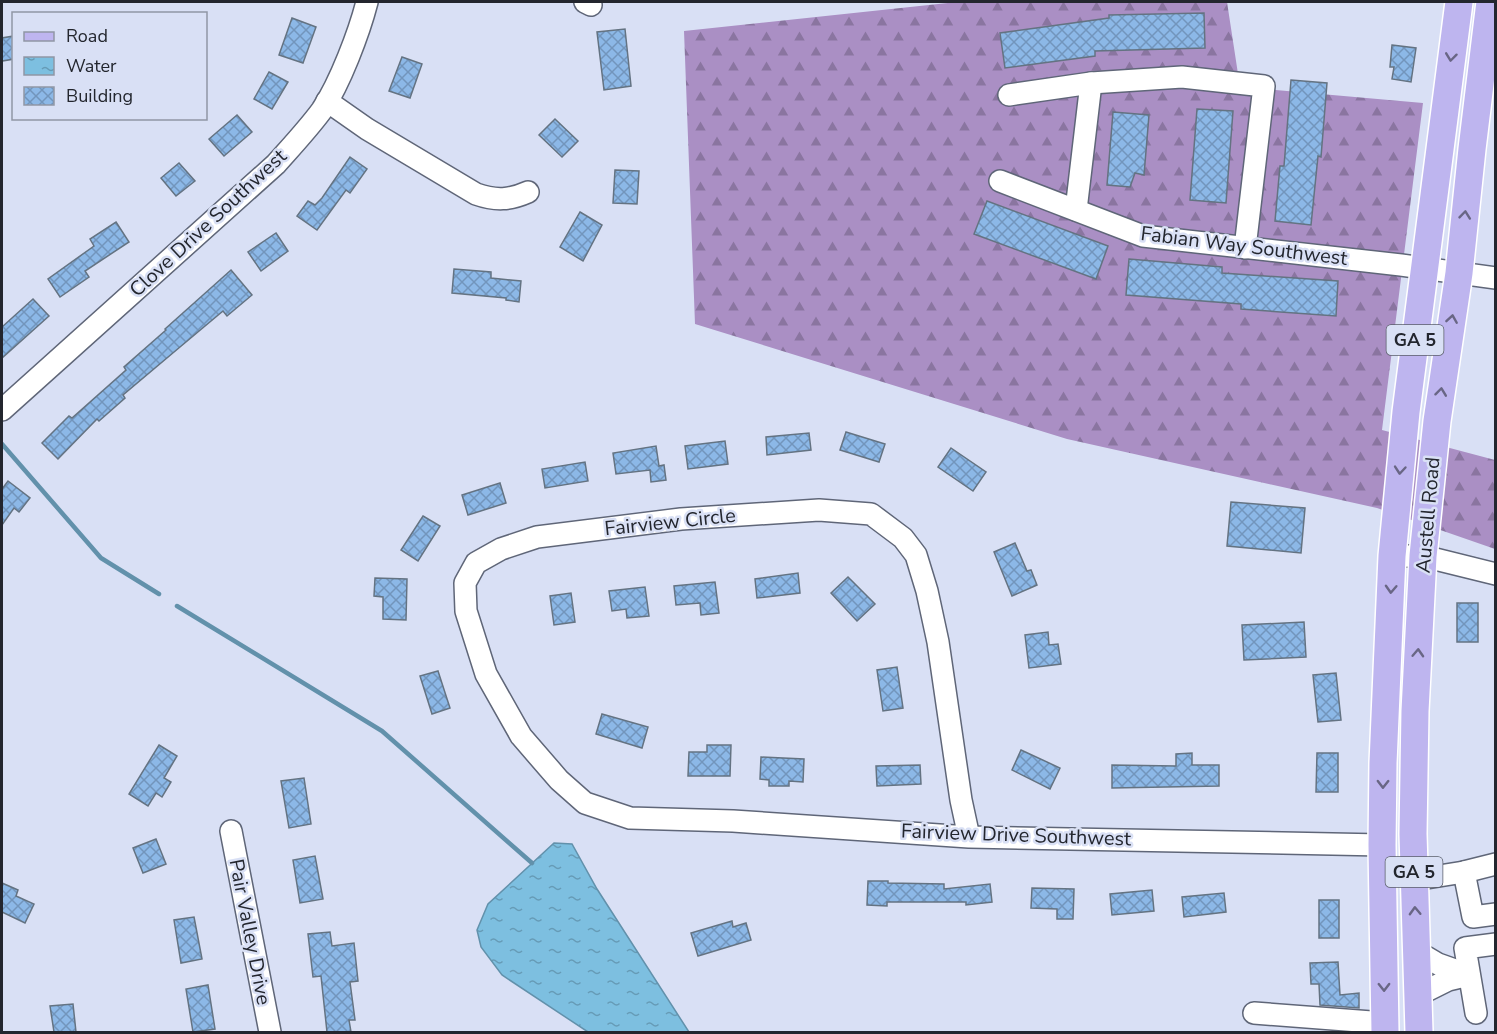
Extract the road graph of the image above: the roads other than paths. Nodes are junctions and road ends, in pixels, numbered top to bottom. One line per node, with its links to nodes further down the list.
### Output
1 (367, 2): 6 (street, Clove Drive Southwest)
2 (1459, 2): 11 (main road, Austell Road / GA 5, one-way to 11)
3 (1490, 2): 12 (main road, Austell Road / GA 5, one-way to 3)
4 (1091, 83): 5 (street); 9 (street); 10 (street)
5 (1009, 95)
6 (327, 101): 8 (street); 14 (street, Clove Drive Southwest)
7 (1000, 182): 9 (street, Fabian Way Southwest)
8 (528, 192)
9 (1076, 210): 10 (street, Fabian Way Southwest)
10 (1245, 248): 11 (street, Fabian Way Southwest)
11 (1424, 268): 12 (street, Fabian Way Southwest); 15 (main road, Austell Road / GA 5, one-way to 15)
12 (1459, 273): 13 (street, Fabian Way Southwest); 16 (main road, Austell Road / GA 5, one-way to 12)
13 (1496, 278)
14 (2, 410)
15 (1393, 544): 16 (street); 21 (main road, Austell Road / GA 5, one-way to 21)
16 (1424, 547): 17 (street); 23 (main road, Austell Road / GA 5, one-way to 16)
17 (1496, 574)
18 (651, 819): 20 (street, Fairview Drive Southwest); 20 (street, Fairview Circle)
19 (231, 831): 33 (street, Pair Valley Drive)
20 (969, 837): 21 (street, Fairview Drive Southwest)
21 (1382, 845): 32 (main road, Austell Road / GA 5, one-way to 32)
22 (1496, 864): 24 (street)
23 (1414, 871): 24 (street); 27 (main road, Austell Road / GA 5, one-way to 23)
24 (1464, 872): 25 (street)
25 (1496, 914)
26 (1496, 944): 28 (street)
27 (1416, 951): 28 (street); 29 (main road, Austell Road / GA 5)
28 (1469, 975): 29 (street); 31 (street)
29 (1418, 995): 34 (main road, Austell Road / GA 5)
30 (1254, 1013): 32 (street)
31 (1476, 1013)
32 (1385, 1028)
33 (270, 1032)
34 (1419, 1032)

